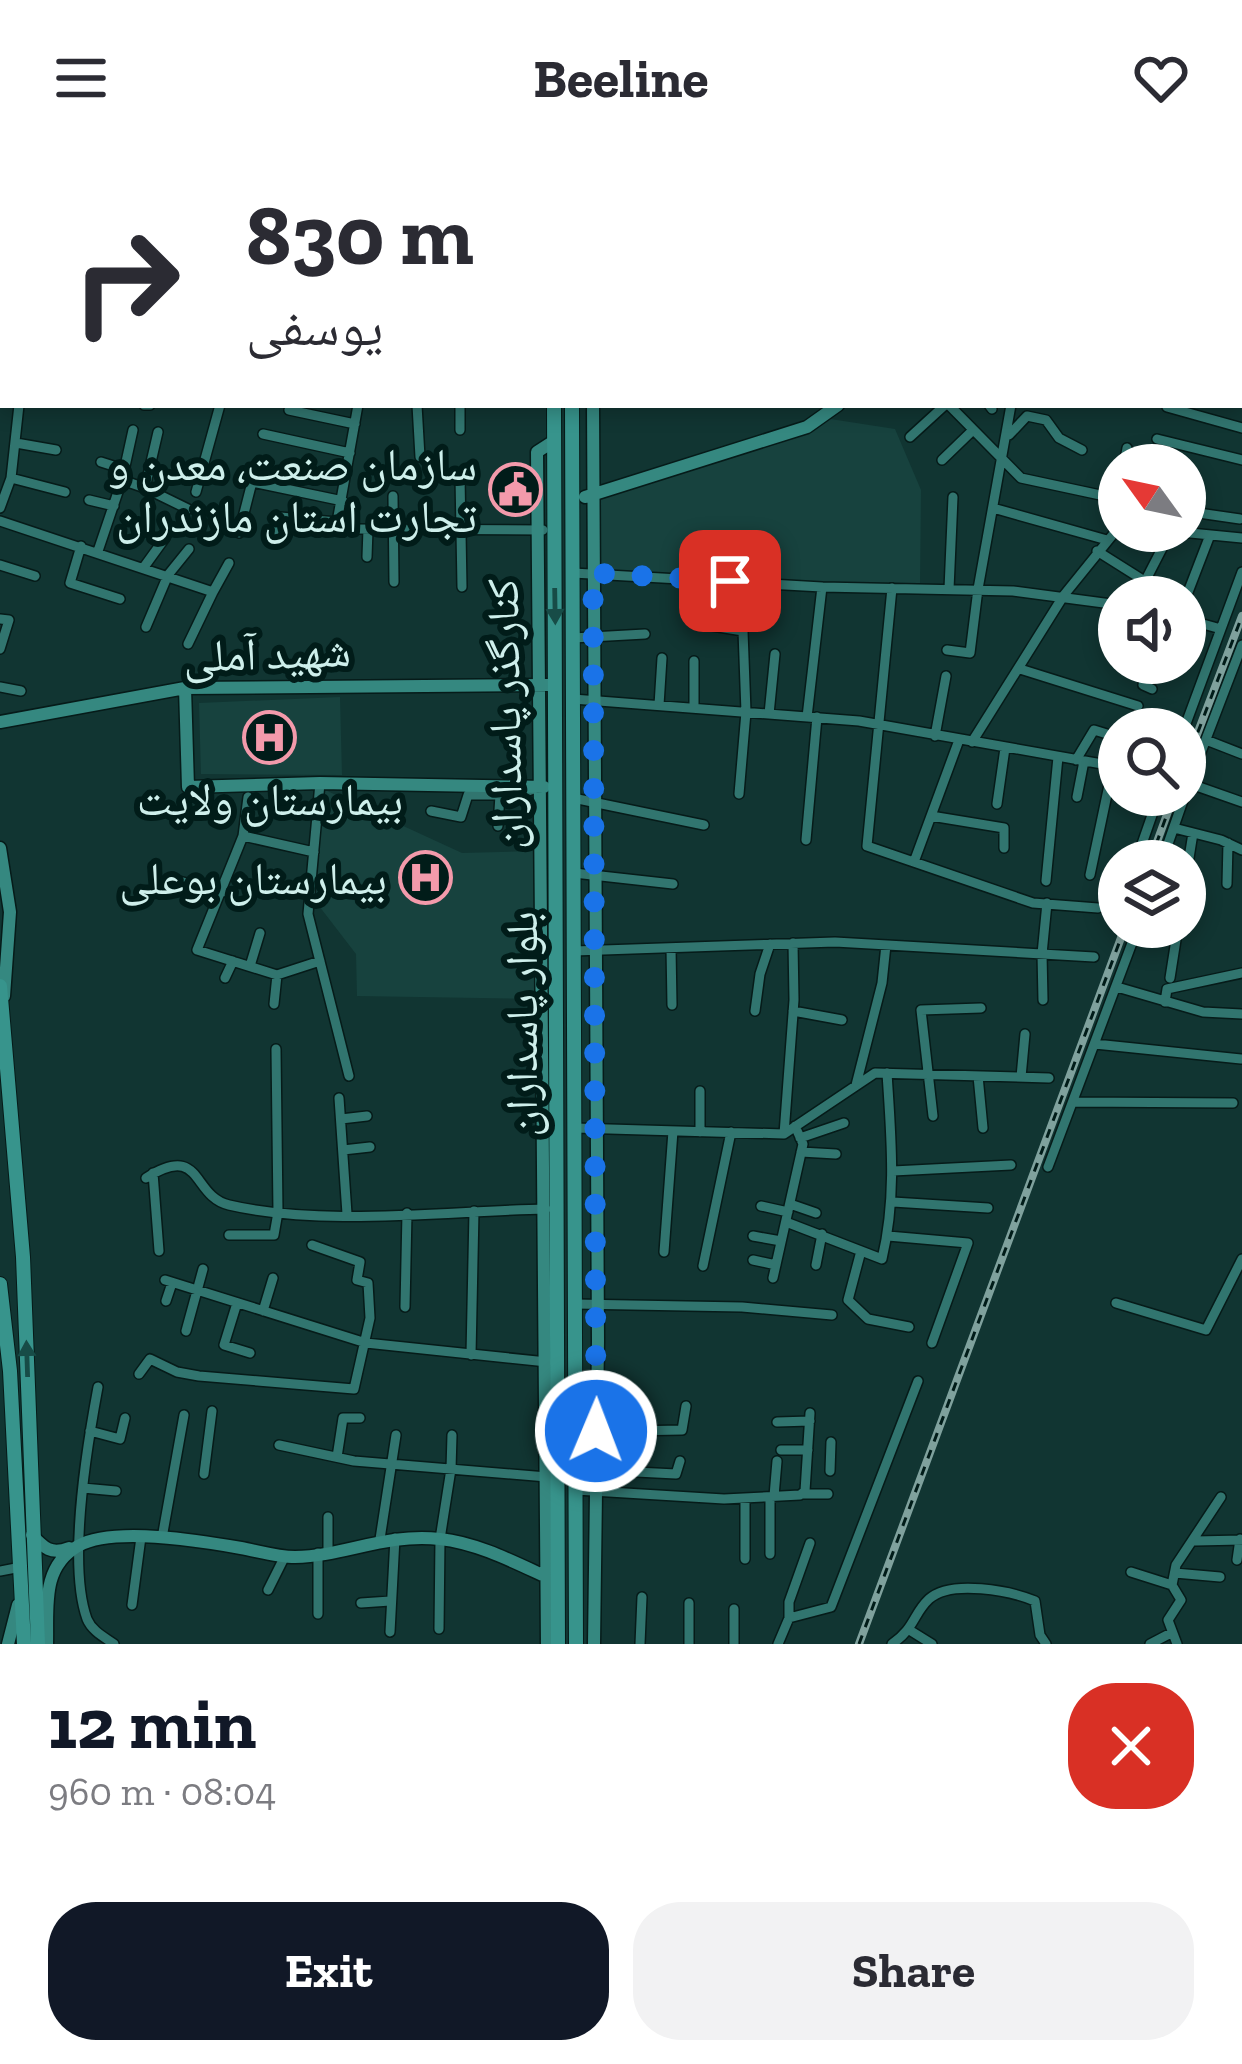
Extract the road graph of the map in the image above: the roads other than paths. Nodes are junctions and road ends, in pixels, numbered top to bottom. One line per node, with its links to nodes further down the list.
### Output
1 (19, 408): 17 (street)
2 (219, 408): 46 (street)
3 (358, 408): 18 (street)
4 (418, 408): 35 (street)
5 (460, 408): 22 (street)
6 (554, 408): 42 (highway, بلوار پاسداران)
7 (572, 408): 34 (highway, بلوار پاسداران)
8 (593, 408): 32 (main road, کنارگذر پاسداران)
9 (814, 408): 19 (street)
10 (834, 408): 19 (main road)
11 (944, 408): 26 (street)
12 (950, 408): 23 (street)
13 (1010, 408): 27 (street)
14 (1172, 408): 20 (street)
15 (289, 410): 18 (street)
16 (0, 423): 17 (street)
17 (17, 423): 29 (street)
18 (355, 424): 33 (street)
19 (814, 424): 48 (main road)
20 (1242, 428)
21 (133, 430): 40 (street)
22 (460, 430)
23 (973, 430): 36 (street); 37 (street)
24 (158, 432): 44 (street)
25 (263, 434): 33 (street)
26 (910, 437)
27 (1005, 439): 31 (street); 36 (street)
28 (1157, 440): 38 (street)
29 (16, 443): 30 (street); 43 (street)
30 (56, 450)
31 (1082, 450)
32 (592, 451): 34 (street); 48 (main road, کنارگذر پاسداران)
33 (350, 453): 52 (street)
34 (572, 456): 53 (highway, بلوار پاسداران)
35 (420, 457)
36 (1000, 458): 47 (street); 56 (street)
37 (942, 460)
38 (1242, 460)
39 (101, 462): 40 (street)
40 (122, 474): 44 (street); 54 (street)
41 (460, 477): 63 (street)
42 (545, 483): 65 (main road, کنارگذر پاسداران); 66 (highway, بلوار پاسداران)
43 (6, 484): 45 (street); 55 (street)
44 (145, 488): 57 (street)
45 (65, 492)
46 (196, 492)
47 (1098, 494)
48 (591, 495): 53 (main road); 84 (main road, کنارگذر پاسداران)
49 (394, 496): 64 (street)
50 (953, 497): 93 (street)
51 (89, 500): 54 (street)
52 (343, 501): 67 (street); 73 (street)
53 (572, 501): 83 (highway, بلوار پاسداران)
54 (114, 506): 76 (street)
55 (0, 508)
56 (993, 508): 70 (street); 94 (street)
57 (188, 509)
58 (1206, 513): 59 (street)
59 (1241, 517): 71 (street)
60 (0, 521): 74 (street)
61 (348, 529): 62 (street)
62 (368, 529): 64 (street); 78 (street)
63 (460, 529): 64 (street); 65 (street); 90 (street)
64 (394, 530): 89 (street)
65 (538, 530): 66 (street); 117 (main road, کنارگذر پاسداران)
66 (554, 530): 117 (highway, بلوار پاسداران, one-way to 117)
67 (239, 533)
68 (1206, 535): 69 (street)
69 (1210, 535): 71 (street); 88 (street)
70 (1098, 537)
71 (1238, 537)
72 (165, 538): 81 (street)
73 (270, 542)
74 (81, 546): 76 (street); 97 (street)
75 (189, 549): 85 (street)
76 (98, 551): 81 (street)
77 (1097, 551): 87 (street); 96 (street)
78 (367, 557)
79 (229, 562): 95 (street)
80 (0, 565): 86 (street)
81 (144, 567): 85 (street)
82 (1242, 572): 103 (street)
83 (573, 573): 84 (street); 106 (highway, بلوار پاسداران)
84 (593, 573): 91 (street); 105 (main road, کنارگذر پاسداران)
85 (168, 575): 95 (street); 102 (street)
86 (35, 576)
87 (1137, 576)
88 (1194, 576)
89 (394, 582)
90 (462, 587)
91 (822, 587): 92 (street); 132 (street)
92 (892, 588): 93 (street); 134 (street)
93 (949, 589): 94 (street)
94 (978, 589): 96 (street); 110 (street)
95 (213, 592): 107 (street)
96 (1064, 595): 98 (street); 114 (street)
97 (120, 599)
98 (1098, 601)
99 (0, 619): 109 (street)
100 (706, 625): 130 (street)
101 (1206, 625): 103 (street)
102 (146, 628)
103 (1221, 628): 129 (street)
104 (645, 634): 105 (street)
105 (595, 635): 106 (street); 125 (main road, کنارگذر پاسداران)
106 (573, 638): 124 (highway, بلوار پاسداران)
107 (188, 644)
108 (1242, 645): 120 (street)
109 (0, 650)
110 (947, 650)
111 (776, 654): 131 (street)
112 (662, 658): 126 (street)
113 (694, 661): 128 (street)
114 (1020, 669): 127 (street); 139 (street)
115 (946, 676): 136 (street)
116 (1143, 684): 121 (street)
117 (548, 685): 119 (main road, شهید آملی); 146 (main road, کنارگذر پاسداران); 147 (highway, بلوار پاسداران)
118 (0, 687): 122 (street)
119 (184, 688): 133 (main road, شهید آملی); 145 (main road)
120 (1226, 688): 123 (street); 138 (street)
121 (1152, 689)
122 (21, 691)
123 (1242, 695)
124 (573, 699): 125 (street); 152 (highway, بلوار پاسداران)
125 (594, 700): 126 (street); 154 (main road, کنارگذر پاسداران)
126 (659, 705): 128 (street)
127 (1138, 706)
128 (694, 708): 130 (street)
129 (1192, 708)
130 (746, 712): 131 (street); 148 (street)
131 (769, 714): 132 (street)
132 (812, 717): 134 (street); 166 (street)
133 (0, 722)
134 (877, 724): 136 (street); 174 (street)
135 (1098, 731): 143 (street)
136 (935, 736): 137 (street)
137 (959, 740): 139 (street); 158 (street)
138 (1206, 740): 141 (street)
139 (972, 742): 140 (street)
140 (1005, 748): 142 (street); 156 (street)
141 (1242, 754)
142 (1058, 757): 143 (street); 179 (street)
143 (1080, 760): 144 (street); 153 (street)
144 (1098, 763)
145 (320, 783): 146 (main road); 173 (street)
146 (540, 787): 147 (main road); 150 (street); 252 (main road, کنارگذر پاسداران)
147 (557, 787): 252 (highway, بلوار پاسداران)
148 (740, 794)
149 (1206, 794): 155 (street)
150 (500, 795): 157 (street); 162 (street)
151 (248, 797): 165 (street)
152 (573, 797): 154 (street); 175 (highway, بلوار پاسداران)
153 (1078, 797)
154 (596, 800): 161 (street); 176 (main road, کنارگذر پاسداران)
155 (1242, 802)
156 (997, 804)
157 (430, 812)
158 (931, 816): 171 (street); 174 (street)
159 (1104, 816): 177 (street)
160 (1178, 816): 163 (street)
161 (704, 825)
162 (498, 826)
163 (1174, 828): 164 (street); 167 (street)
164 (1193, 833): 168 (street); 169 (street)
165 (243, 836): 173 (street); 182 (street)
166 (806, 840)
167 (1170, 840)
168 (1192, 840)
169 (1228, 844): 172 (street); 181 (street)
170 (0, 848): 209 (main road)
171 (1004, 848)
172 (1242, 850)
173 (314, 852): 197 (street)
174 (914, 862): 183 (street)
175 (574, 873): 176 (street); 193 (highway, بلوار پاسداران)
176 (596, 874): 180 (street); 192 (main road, کنارگذر پاسداران)
177 (1090, 875)
178 (170, 879): 182 (street)
179 (1046, 881)
180 (673, 884)
181 (1227, 884)
182 (223, 892): 196 (street)
183 (1047, 903): 184 (street); 194 (street)
184 (1097, 908)
185 (260, 933): 198 (street)
186 (793, 943): 187 (street); 188 (street); 212 (street)
187 (770, 944): 189 (street); 211 (street)
188 (886, 945): 194 (street); 225 (street)
189 (671, 948): 192 (street); 208 (street)
190 (1131, 948): 204 (street)
191 (1175, 948): 202 (street)
192 (596, 950): 193 (street); 235 (main road, کنارگذر پاسداران)
193 (574, 951): 234 (highway, بلوار پاسداران)
194 (1042, 954): 195 (street); 205 (street)
195 (1094, 957)
196 (233, 961): 198 (street); 201 (street)
197 (320, 961): 200 (street); 221 (street)
198 (250, 966): 200 (street)
199 (1242, 973): 206 (street)
200 (277, 975): 207 (street)
201 (225, 978)
202 (1170, 978)
203 (0, 986): 209 (highway)
204 (1117, 987): 206 (street); 216 (street)
205 (1043, 1000)
206 (1166, 1002): 213 (street)
207 (274, 1004)
208 (672, 1006)
209 (3, 1007): 342 (highway, one-way to 209)
210 (981, 1008): 220 (street)
211 (755, 1011)
212 (794, 1011): 214 (street); 241 (street)
213 (1242, 1014)
214 (842, 1020)
215 (1025, 1034): 223 (street)
216 (1095, 1044): 218 (street); 228 (street)
217 (276, 1049): 254 (street)
218 (1241, 1059)
219 (887, 1073): 220 (street); 225 (street); 248 (street)
220 (926, 1074): 222 (street); 231 (street)
221 (349, 1076)
222 (978, 1076): 223 (street); 236 (street)
223 (1022, 1077): 224 (street)
224 (1049, 1078)
225 (856, 1085): 240 (street)
226 (700, 1091): 238 (street)
227 (339, 1098): 232 (street)
228 (1073, 1102): 229 (street); 247 (street)
229 (1233, 1103)
230 (367, 1116): 232 (street)
231 (932, 1116)
232 (341, 1119): 243 (street)
233 (844, 1123): 240 (street)
234 (574, 1128): 235 (street); 283 (highway, بلوار پاسداران)
235 (595, 1129): 237 (street); 284 (main road, کنارگذر پاسداران)
236 (983, 1129)
237 (673, 1131): 238 (street); 267 (street)
238 (700, 1132): 239 (street)
239 (730, 1132): 241 (street); 272 (street)
240 (798, 1132): 241 (street); 244 (street)
241 (784, 1134)
242 (370, 1147): 243 (street)
243 (343, 1150): 258 (street)
244 (801, 1152): 245 (street); 256 (street)
245 (836, 1154)
246 (1011, 1165): 248 (street)
247 (1048, 1167)
248 (893, 1171): 249 (street)
249 (893, 1202): 251 (street); 262 (street)
250 (761, 1206): 256 (street)
251 (988, 1208)
252 (550, 1209): 253 (street); 294 (highway, بلوار پاسداران)
253 (474, 1211): 255 (street); 293 (street)
254 (278, 1212): 258 (street); 260 (street); 265 (street)
255 (406, 1213): 258 (street); 285 (street)
256 (788, 1213): 257 (street); 259 (street); 263 (street)
257 (816, 1213)
258 (347, 1214)
259 (822, 1234): 266 (street); 271 (street)
260 (229, 1235)
261 (753, 1236): 263 (street)
262 (888, 1236): 266 (street); 291 (street)
263 (782, 1241): 270 (street)
264 (312, 1245): 290 (street)
265 (159, 1251)
266 (860, 1251): 288 (street)
267 (664, 1252)
268 (1242, 1259): 277 (street)
269 (753, 1260): 270 (street)
270 (776, 1265): 275 (street)
271 (816, 1265)
272 (703, 1267)
273 (203, 1270): 278 (street)
274 (274, 1278): 286 (street)
275 (773, 1278)
276 (0, 1284): 295 (highway)
277 (1227, 1290): 279 (street); 282 (street)
278 (197, 1291): 280 (street); 281 (street); 289 (street)
279 (1242, 1296)
280 (166, 1301)
281 (238, 1303): 286 (street); 292 (street)
282 (1116, 1303)
283 (575, 1304): 284 (street); 311 (highway, بلوار پاسداران)
284 (598, 1304): 287 (street); 309 (main road, کنارگذر پاسداران)
285 (405, 1307)
286 (262, 1311): 290 (street)
287 (832, 1315)
288 (909, 1327)
289 (186, 1331)
290 (366, 1343): 293 (street); 296 (street)
291 (932, 1343)
292 (250, 1353)
293 (471, 1354): 294 (street)
294 (551, 1362): 329 (highway, بلوار پاسداران)
295 (5, 1371): 358 (highway)
296 (139, 1374)
297 (917, 1381): 370 (street)
298 (98, 1387): 308 (street)
299 (633, 1402): 310 (street)
300 (686, 1406): 310 (street)
301 (212, 1411): 317 (street)
302 (184, 1415): 316 (street)
303 (828, 1416): 304 (street)
304 (810, 1417): 307 (street); 319 (street)
305 (124, 1418): 308 (street)
306 (359, 1418): 320 (street)
307 (777, 1422)
308 (90, 1430): 330 (street)
309 (596, 1431): 310 (street); 311 (street); 324 (main road, کنارگذر پاسداران)
310 (633, 1431): 318 (street)
311 (576, 1432): 326 (highway, بلوار پاسداران)
312 (396, 1435): 323 (street)
313 (452, 1435): 325 (street)
314 (831, 1442): 321 (street)
315 (279, 1445): 320 (street)
316 (178, 1446): 317 (street); 344 (street)
317 (208, 1448): 328 (street)
318 (629, 1449)
319 (807, 1454): 321 (street); 334 (street); 336 (street)
320 (337, 1457): 323 (street)
321 (830, 1457): 327 (street)
322 (680, 1461): 324 (street)
323 (392, 1465): 325 (street); 345 (street)
324 (596, 1468): 326 (street); 333 (main road, کنارگذر پاسداران)
325 (451, 1469): 329 (street); 346 (street)
326 (576, 1469): 331 (highway, بلوار پاسداران)
327 (830, 1471)
328 (204, 1474)
329 (553, 1478): 360 (highway, بلوار پاسداران)
330 (83, 1488): 332 (street); 350 (street)
331 (576, 1490): 333 (street); 340 (highway, بلوار پاسداران)
332 (116, 1491)
333 (596, 1491): 338 (street); 341 (main road, کنارگذر پاسداران)
334 (803, 1494): 335 (street); 336 (street)
335 (828, 1494)
336 (772, 1497): 338 (street); 352 (street)
337 (1221, 1497): 348 (street)
338 (745, 1498): 354 (street)
339 (328, 1517): 351 (street)
340 (576, 1533): 341 (street); 381 (highway, بلوار پاسداران)
341 (595, 1533): 382 (main road, کنارگذر پاسداران)
342 (32, 1534): 350 (main road); 377 (highway)
343 (141, 1538): 344 (main road); 350 (main road); 367 (street)
344 (162, 1538): 353 (main road)
345 (388, 1538): 346 (main road); 351 (main road); 364 (street)
346 (440, 1539): 360 (main road); 371 (street)
347 (1241, 1539): 348 (street); 355 (street)
348 (1195, 1541): 361 (street)
349 (810, 1543): 370 (street)
350 (81, 1544): 377 (main road); 378 (street)
351 (323, 1552): 353 (main road); 369 (street)
352 (770, 1554)
353 (285, 1556): 362 (street)
354 (745, 1558)
355 (1237, 1560)
356 (0, 1571): 358 (street)
357 (1131, 1572): 361 (street)
358 (22, 1573): 375 (main road); 376 (highway)
359 (1220, 1577): 361 (street)
360 (552, 1579): 379 (main road); 380 (highway, بلوار پاسداران)
361 (1174, 1579): 374 (street)
362 (268, 1590)
363 (642, 1597): 383 (street)
364 (390, 1600): 365 (street); 373 (street)
365 (361, 1603)
366 (689, 1603): 384 (street)
367 (131, 1605)
368 (734, 1609): 385 (street)
369 (318, 1614)
370 (789, 1618): 386 (street)
371 (439, 1628)
372 (911, 1630): 387 (street); 388 (street); 389 (street)
373 (390, 1632)
374 (1174, 1639): 390 (street)
375 (8, 1644)
376 (25, 1644)
377 (43, 1644)
378 (114, 1644)
379 (547, 1644)
380 (558, 1644)
381 (576, 1644)
382 (594, 1644)
383 (640, 1644)
384 (689, 1644)
385 (734, 1644)
386 (778, 1644)
387 (892, 1644)
388 (932, 1644)
389 (1046, 1644)
390 (1150, 1644)

